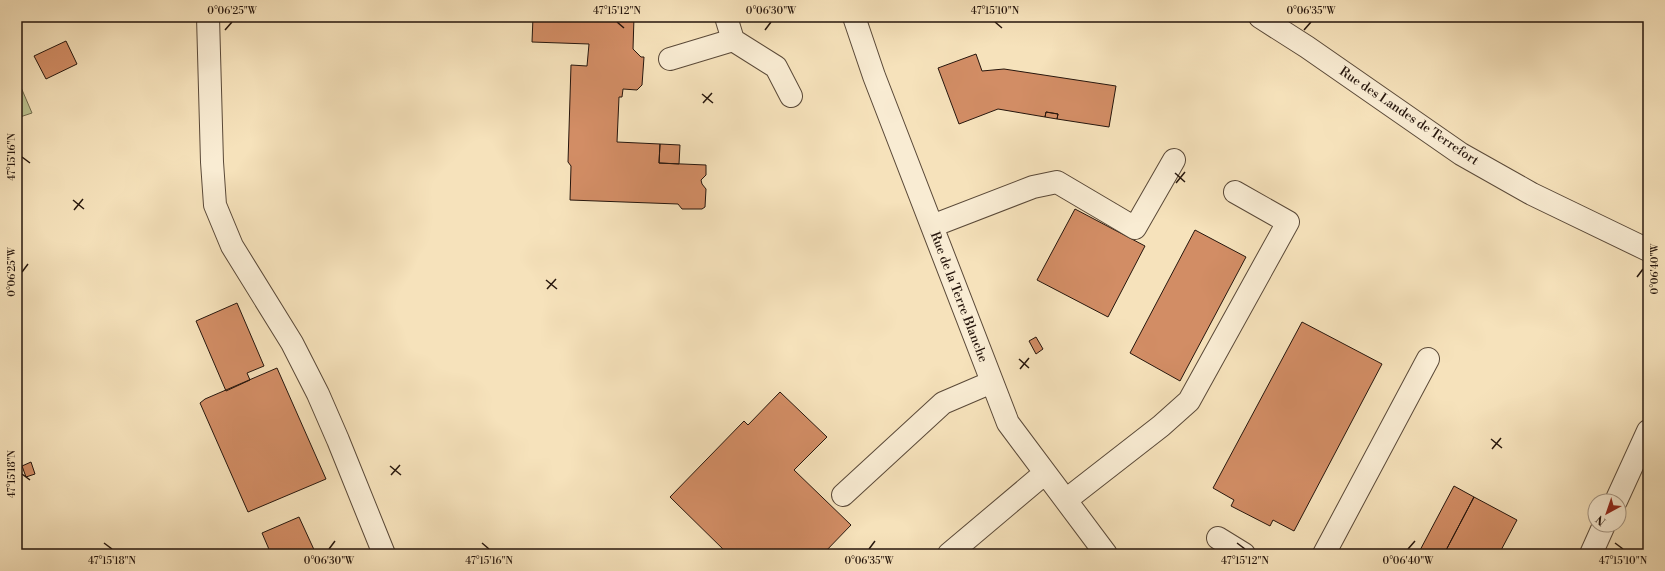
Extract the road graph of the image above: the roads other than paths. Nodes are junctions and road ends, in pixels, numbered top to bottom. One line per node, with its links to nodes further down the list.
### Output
1 (208, 17): 21 (street)
2 (726, 17): 5 (street)
3 (854, 17): 10 (street, Rue de la Terre Blanche)
4 (1260, 17): 11 (street, Rue des Landes de Terrefort)
5 (733, 40): 6 (street); 7 (street)
6 (670, 59)
7 (791, 96)
8 (1174, 160): 10 (street)
9 (1235, 192): 18 (street)
10 (932, 226): 13 (street, Rue de la Terre Blanche)
11 (1648, 250)
12 (1428, 359): 25 (street)
13 (992, 382): 15 (street, Rue de la Terre Blanche); 17 (street)
14 (1648, 431): 16 (street)
15 (1046, 473): 18 (street, Rue de la Terre Blanche); 22 (street)
16 (1620, 493)
17 (844, 495)
18 (1066, 500): 23 (street, Rue de la Terre Blanche)
19 (1600, 533): 26 (street)
20 (1218, 538): 24 (street)
21 (384, 554)
22 (949, 554)
23 (1106, 554)
24 (1244, 554)
25 (1324, 554)
26 (1591, 554)

